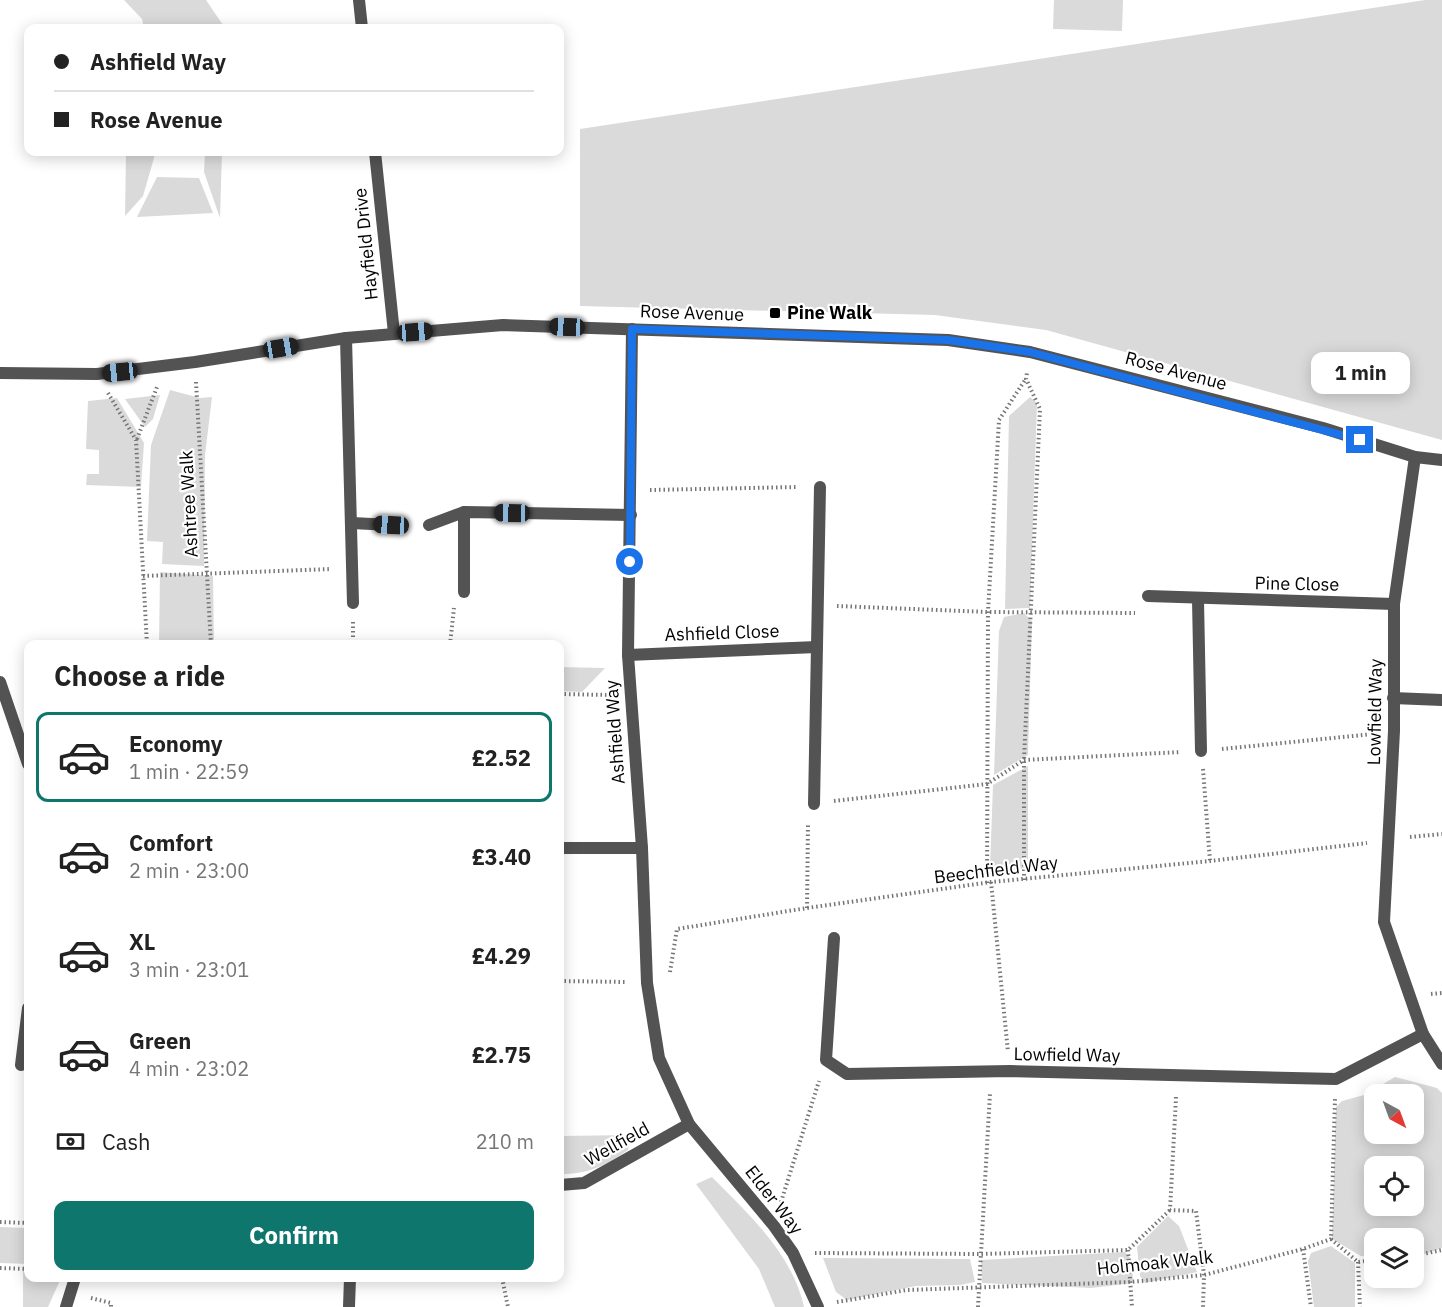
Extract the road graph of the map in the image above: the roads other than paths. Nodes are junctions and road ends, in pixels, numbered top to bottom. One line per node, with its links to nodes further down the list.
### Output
1 (359, 0): 2 (street)
2 (362, 24)
3 (375, 156): 5 (street, Hayfield Drive)
4 (632, 329): 5 (street, Rose Avenue); 8 (street, Rose Avenue); 12 (street, Ashfield Way)
5 (394, 333): 6 (street, Rose Avenue)
6 (346, 338): 7 (street, Rose Avenue); 13 (street)
7 (0, 373)
8 (1415, 457): 9 (street, Rose Avenue); 20 (street, Lowfield Way)
9 (1442, 460)
10 (820, 487): 21 (street)
11 (464, 512): 12 (street); 15 (street); 16 (street)
12 (631, 515): 22 (street, Ashfield Way)
13 (352, 524): 14 (street); 19 (street)
14 (391, 525)
15 (429, 525)
16 (464, 592)
17 (1148, 596): 18 (street, Pine Close)
18 (1198, 600): 20 (street, Pine Close); 26 (street)
19 (353, 603)
20 (1394, 604): 24 (street, Lowfield Way)
21 (817, 647): 22 (street, Ashfield Close); 28 (street)
22 (628, 655): 30 (street, Ashfield Way)
23 (0, 682): 27 (street)
24 (1393, 698): 25 (street); 32 (street, Lowfield Way)
25 (1442, 700)
26 (1202, 751)
27 (24, 752)
28 (814, 804)
29 (564, 848): 30 (street)
30 (642, 848): 36 (street, Ashfield Way)
31 (834, 938): 32 (street, Lowfield Way)
32 (1423, 1034): 34 (street, Lowfield Way)
33 (24, 1041): 35 (street)
34 (1442, 1064)
35 (21, 1065)
36 (689, 1124): 37 (street, Wellfield); 40 (street, Elder Way)
37 (564, 1185)
38 (74, 1282): 41 (street)
39 (350, 1282): 42 (street)
40 (818, 1306)
41 (66, 1307)
42 (349, 1307)

